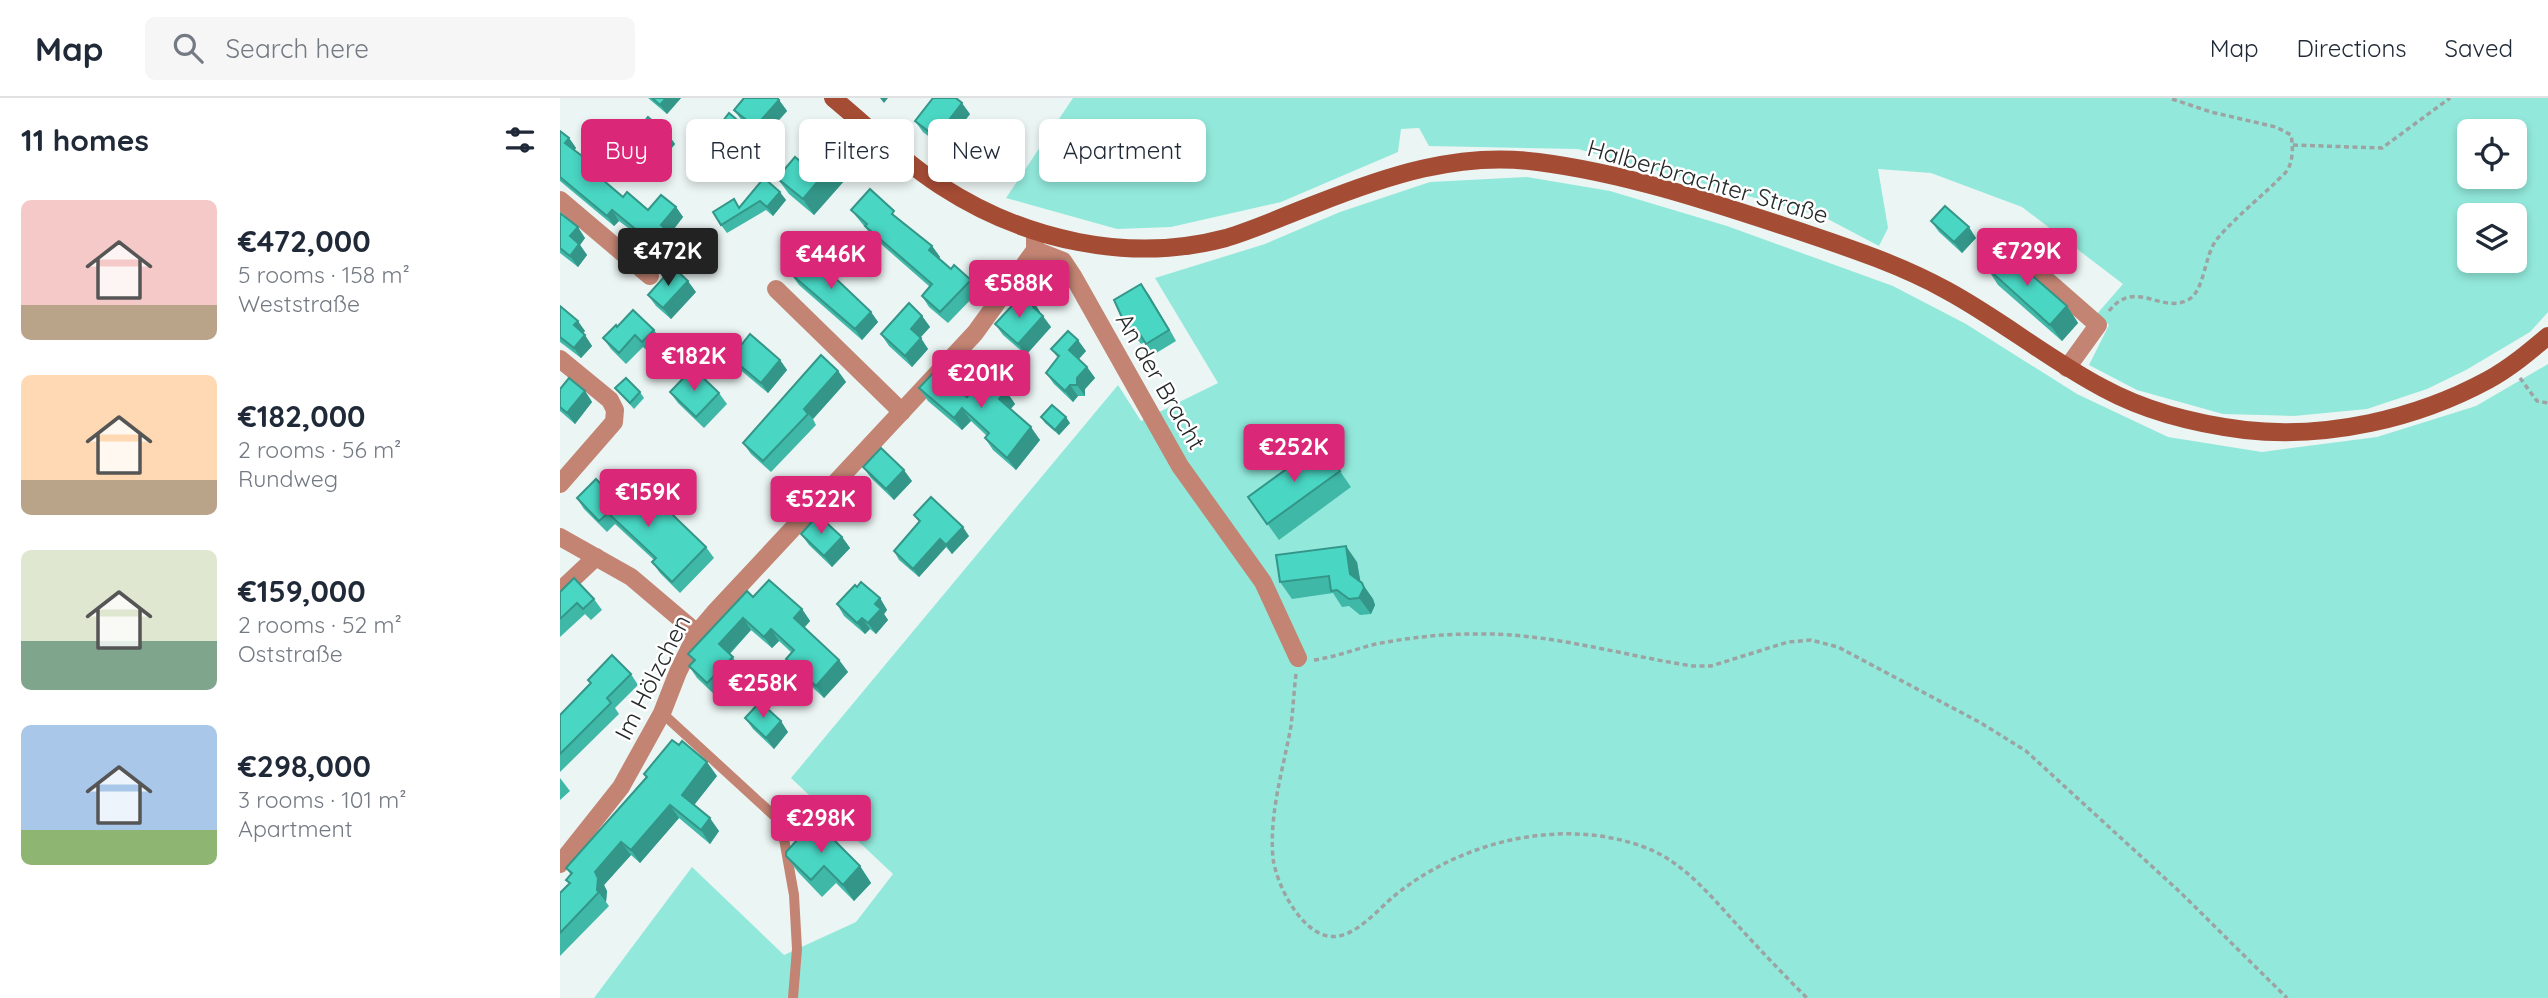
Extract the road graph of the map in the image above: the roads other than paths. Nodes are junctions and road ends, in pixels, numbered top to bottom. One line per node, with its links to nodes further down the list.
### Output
1 (833, 98): 4 (main road, Halberbrachter Straße)
2 (560, 200): 5 (street)
3 (2001, 240): 9 (street)
4 (1035, 241): 9 (main road, Halberbrachter Straße); 10 (street, Im Hölzchen); 16 (street, An der Bracht)
5 (650, 276)
6 (776, 289): 10 (street)
7 (2548, 336): 9 (main road, Halberbrachter Straße)
8 (560, 359): 11 (street)
9 (2067, 368)
10 (902, 412): 15 (street, Im Hölzchen)
11 (560, 484)
12 (560, 537): 13 (street)
13 (596, 557): 14 (street); 15 (street)
14 (560, 591)
15 (697, 633): 17 (street, Im Hölzchen)
16 (1298, 658)
17 (662, 713): 18 (street, Im Hölzchen); 19 (lane)
18 (560, 864)
19 (793, 998)

